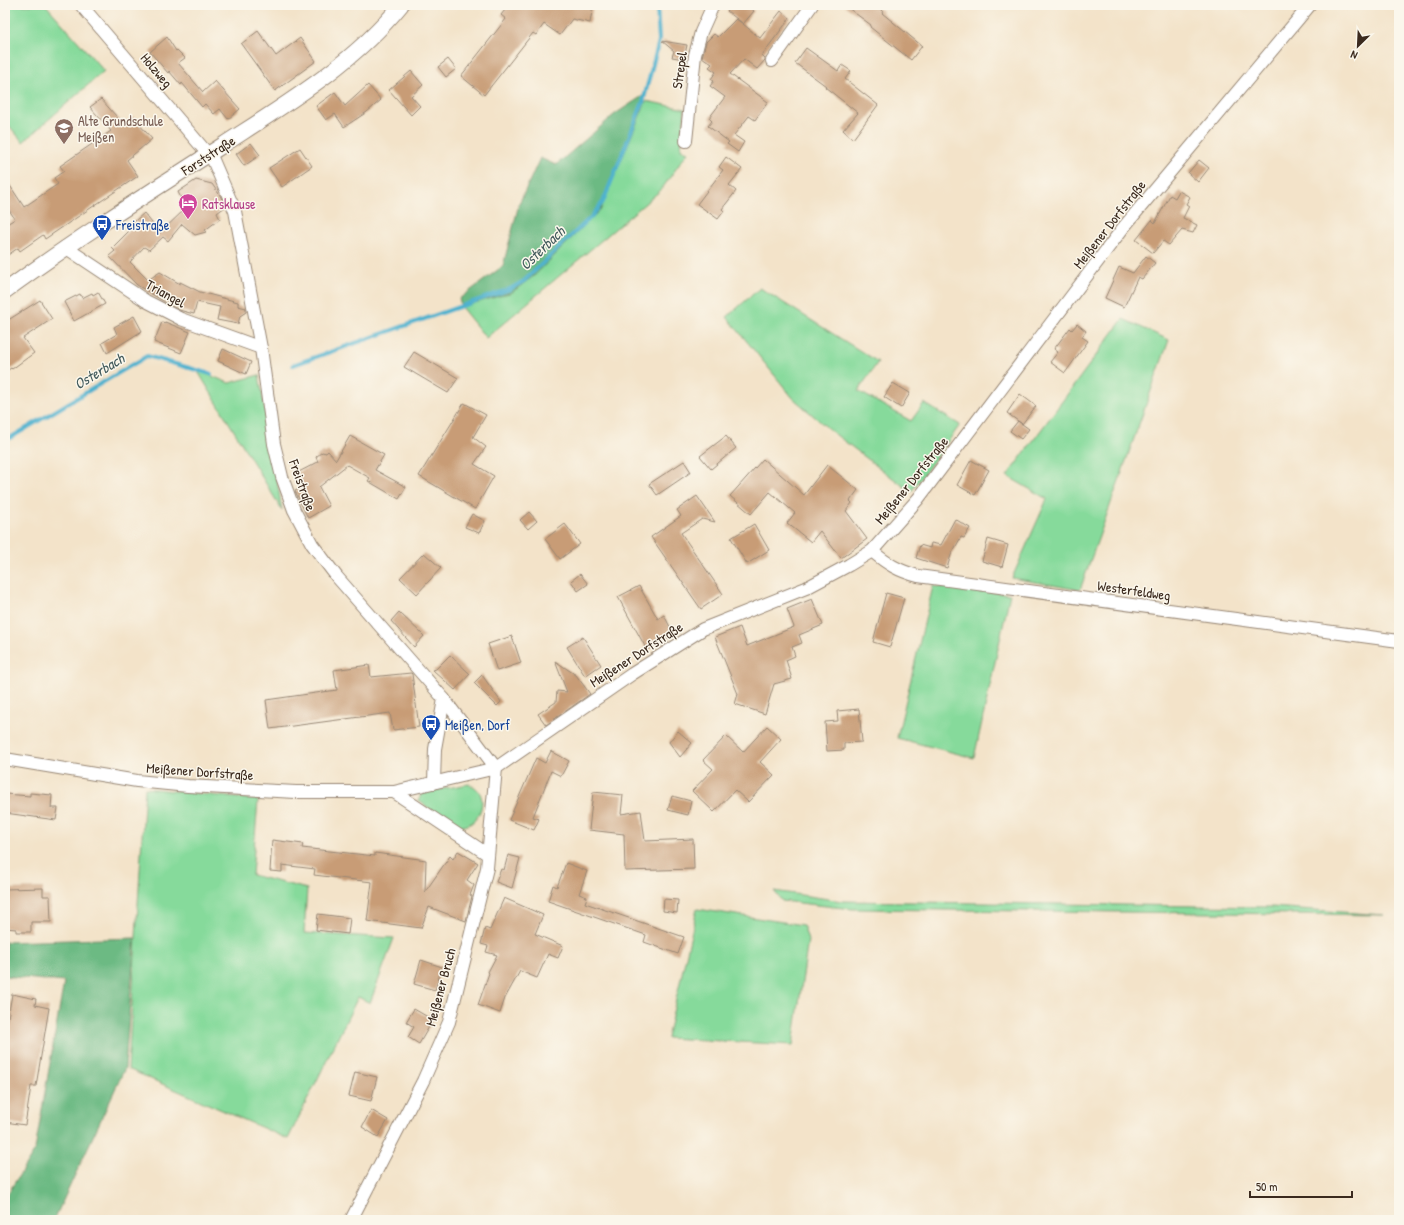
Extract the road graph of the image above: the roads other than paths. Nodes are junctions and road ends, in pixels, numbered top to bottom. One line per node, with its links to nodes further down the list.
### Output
1 (81, 5): 8 (street, Holzweg)
2 (401, 5): 8 (street, Forststraße)
3 (713, 5): 7 (street, Strepel)
4 (812, 5): 6 (street)
5 (1310, 5): 12 (street, Meißener Dorfstraße)
6 (772, 61)
7 (686, 141)
8 (208, 154): 9 (street, Forststraße); 11 (street, Freistraße)
9 (65, 246): 10 (street, Forststraße); 11 (street, Triangel)
10 (5, 291)
11 (261, 348): 14 (street, Freistraße)
12 (872, 551): 13 (street, Westerfeldweg); 16 (street, Meißener Dorfstraße)
13 (1399, 641)
14 (444, 699): 16 (street, Freistraße); 17 (street)
15 (5, 759): 18 (street, Meißener Dorfstraße)
16 (496, 768): 17 (street, Meißener Dorfstraße); 19 (street, Meißener Bruch)
17 (434, 783): 18 (street, Meißener Dorfstraße)
18 (394, 792): 19 (street)
19 (487, 854): 20 (street, Meißener Bruch)
20 (351, 1220)

